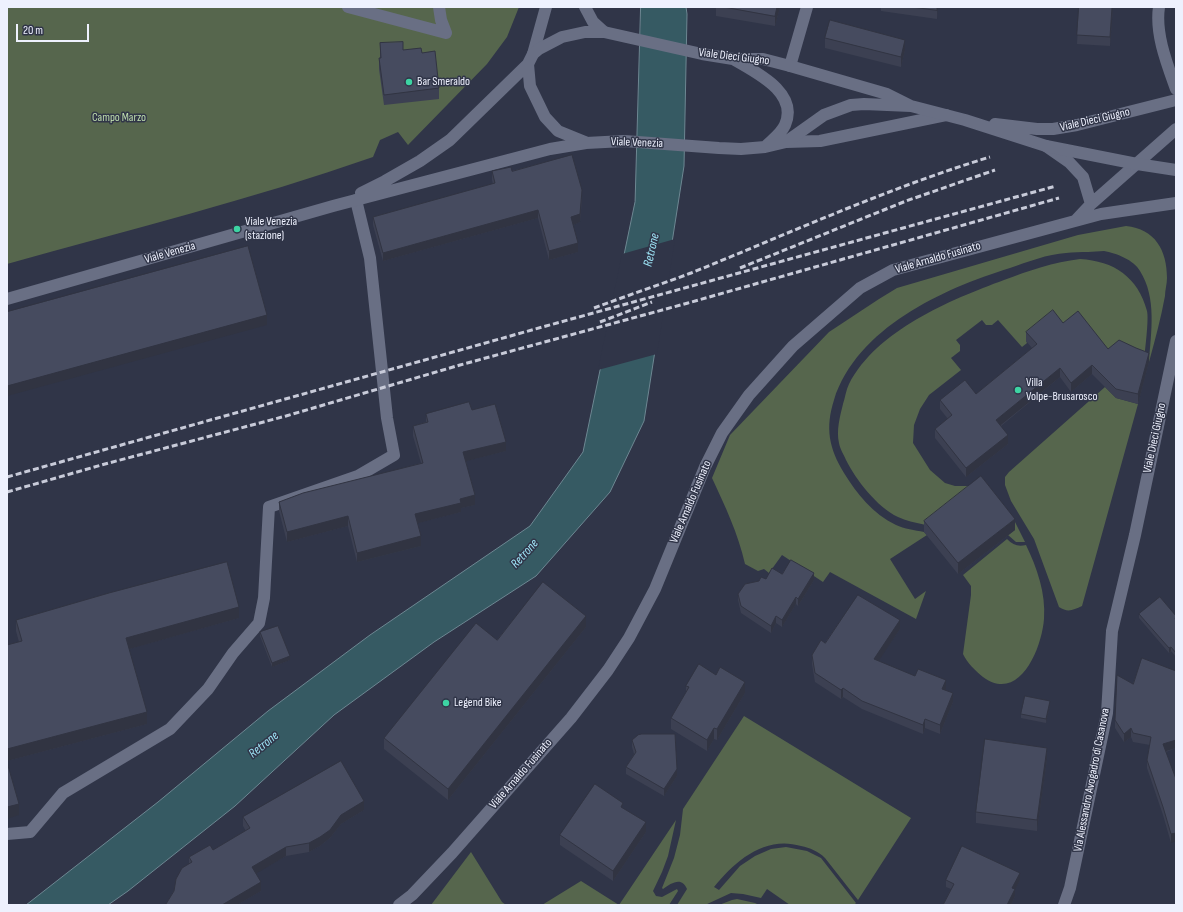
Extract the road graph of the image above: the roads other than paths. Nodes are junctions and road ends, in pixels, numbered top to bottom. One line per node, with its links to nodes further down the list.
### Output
1 (348, 7): 2 (street)
2 (439, 7)
3 (546, 7): 8 (street)
4 (585, 7): 7 (street)
5 (807, 7): 10 (street)
6 (1159, 7): 11 (street)
7 (604, 32): 8 (street, Viale Dieci Giugno); 9 (street, Viale Dieci Giugno)
8 (531, 59): 18 (street); 26 (street, Viale Venezia)
9 (734, 59): 10 (street, Viale Dieci Giugno); 20 (street)
10 (790, 66): 13 (street, Viale Dieci Giugno)
11 (1176, 89)
12 (1176, 100): 15 (street, Viale Dieci Giugno)
13 (911, 106): 14 (street, Viale Dieci Giugno); 17 (street, Viale Dieci Giugno)
14 (946, 115): 15 (street, Viale Dieci Giugno); 17 (street, Viale Venezia)
15 (965, 120): 19 (street, Viale Dieci Giugno)
16 (1176, 129): 21 (street)
17 (786, 142): 20 (street, Viale Venezia)
18 (586, 143): 20 (street, Viale Venezia); 23 (street, Viale Venezia)
19 (1046, 146): 21 (street, Viale Dieci Giugno); 25 (street)
20 (765, 147)
21 (1137, 164): 22 (street, Viale Dieci Giugno); 25 (street)
22 (1176, 170)
23 (356, 200): 26 (street, Viale Venezia); 31 (street)
24 (1176, 203): 27 (street, Viale Arnaldo Fusinato)
25 (1091, 204): 27 (street)
26 (333, 206): 28 (street, Viale Venezia)
27 (1076, 220): 32 (street, Viale Arnaldo Fusinato)
28 (7, 299)
29 (1176, 341): 30 (street, Viale Dieci Giugno)
30 (1135, 535): 34 (street, Via Alessandro Avogadro di Casanova)
31 (7, 834)
32 (410, 900): 33 (street, Viale Arnaldo Fusinato)
33 (399, 905)
34 (1064, 905)

